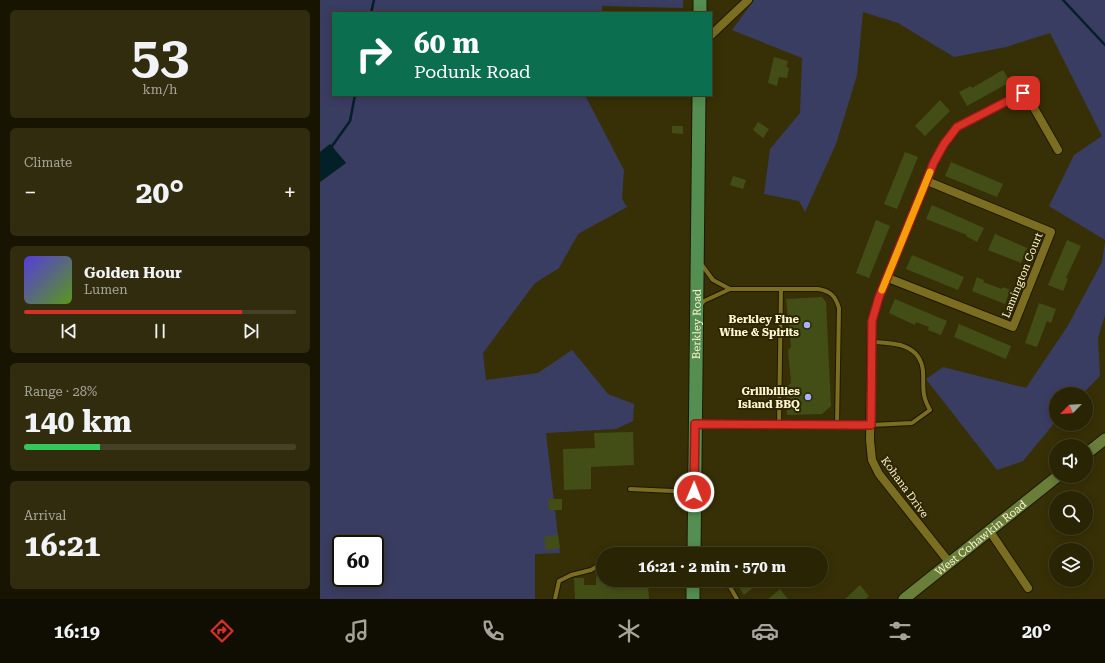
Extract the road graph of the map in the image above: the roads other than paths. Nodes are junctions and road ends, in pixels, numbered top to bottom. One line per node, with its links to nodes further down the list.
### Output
1 (700, 0): 3 (main road)
2 (748, 0): 4 (street)
3 (700, 12)
4 (712, 34)
5 (699, 96): 8 (main road, Berkley Road)
6 (1058, 150): 7 (street, Kohana Drive)
7 (927, 181): 9 (street, Kohana Drive); 9 (street, Lamington Court)
8 (696, 256): 10 (lane); 12 (main road, Berkley Road)
9 (888, 278): 13 (street, Kohana Drive)
10 (730, 288): 11 (lane); 12 (lane)
11 (781, 289): 15 (lane); 16 (lane)
12 (696, 311): 14 (main road, Berkley Road)
13 (872, 342): 17 (street, Kohana Drive); 17 (lane)
14 (695, 424): 15 (street); 22 (main road, Berkley Road)
15 (780, 424): 16 (street)
16 (837, 425): 17 (street)
17 (871, 425): 25 (street, Kohana Drive)
18 (1105, 439): 19 (main road)
19 (1093, 448)
20 (1049, 483): 23 (main road, West Cohawkin Road)
21 (630, 490): 22 (lane)
22 (694, 492): 24 (main road, Berkley Road)
23 (989, 530): 25 (main road, West Cohawkin Road); 29 (street)
24 (694, 547)
25 (949, 562): 33 (main road, West Cohawkin Road)
26 (596, 567): 30 (lane)
27 (693, 587): 31 (main road)
28 (730, 587): 32 (lane)
29 (1028, 588)
30 (555, 599)
31 (693, 599)
32 (737, 599)
33 (904, 599)

